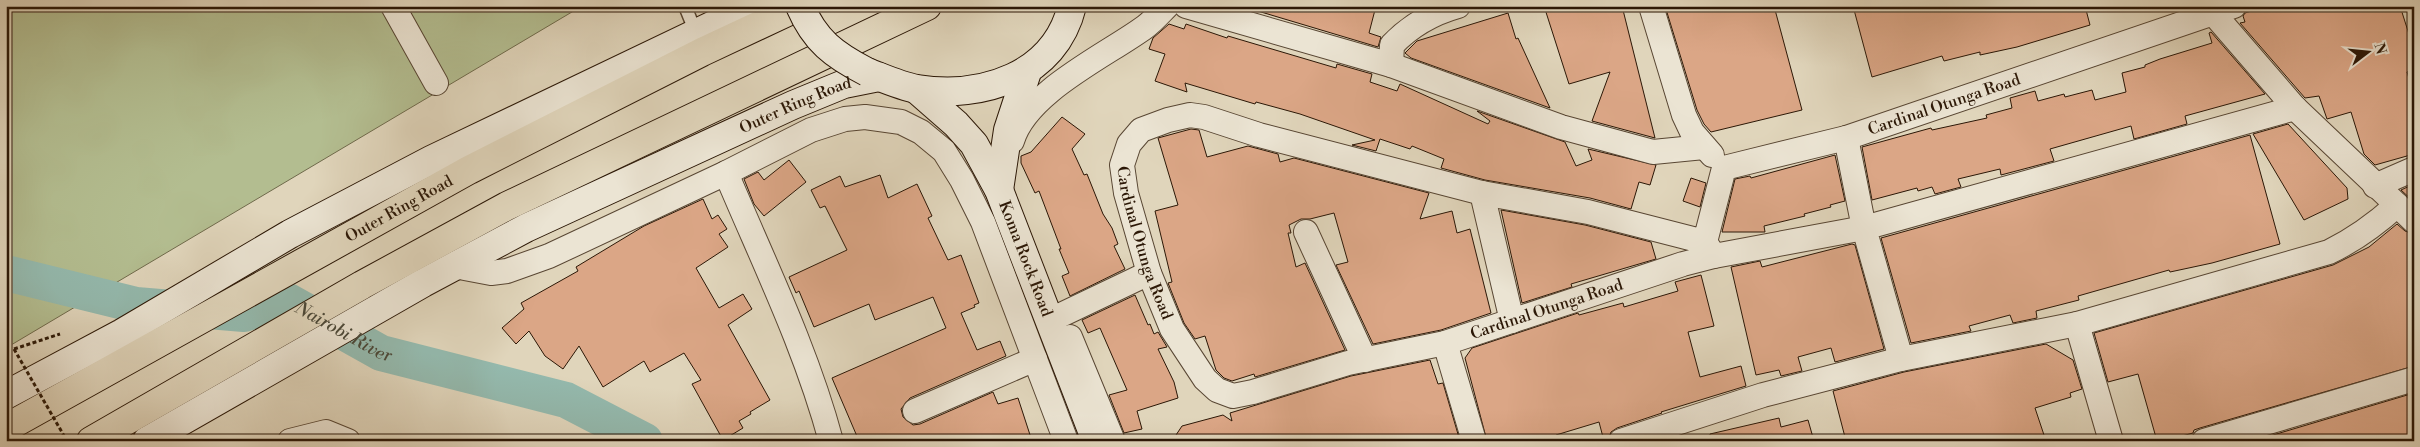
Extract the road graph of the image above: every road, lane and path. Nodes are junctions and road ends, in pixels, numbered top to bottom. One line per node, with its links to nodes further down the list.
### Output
1 (393, 6): 16 (street)
2 (685, 6): 12 (lane)
3 (800, 6): 15 (main road, Outer Ring Road, bridge); 46 (main road, Outer Ring Road)
4 (927, 6): 45 (main road, Outer Ring Road)
5 (1072, 6): 14 (main road, Outer Ring Road)
6 (1168, 6): 33 (street)
7 (1186, 6): 13 (street)
8 (1458, 6): 13 (street)
9 (1651, 6): 20 (street)
10 (750, 7): 12 (main road, Outer Ring Road)
11 (2226, 8): 18 (street); 19 (street, Cardinal Otunga Road)
12 (696, 33): 42 (main road, Outer Ring Road)
13 (1391, 66): 20 (street)
14 (1027, 72): 17 (main road, Outer Ring Road); 25 (main road, Koma Rock Road)
15 (873, 75): 17 (main road, Outer Ring Road); 31 (main road, Outer Ring Road)
16 (436, 83)
17 (916, 88): 25 (main road)
18 (2295, 108): 24 (street); 28 (street)
19 (1846, 138): 21 (street, Cardinal Otunga Road); 28 (street)
20 (1704, 147): 21 (street)
21 (1724, 168): 30 (street)
22 (2414, 169): 24 (street)
23 (726, 173): 31 (street); 38 (street); 52 (street)
24 (2375, 186): 27 (street)
25 (999, 190): 54 (main road, Koma Rock Road)
26 (1482, 193): 30 (street, Cardinal Otunga Road); 32 (street, Cardinal Otunga Road); 34 (street)
27 (2406, 213): 35 (street)
28 (1864, 228): 30 (street); 39 (street)
29 (1306, 232): 40 (street)
30 (1709, 249): 34 (street, Cardinal Otunga Road)
31 (454, 266): 43 (main road, Outer Ring Road)
32 (1149, 274): 33 (street); 40 (street, Cardinal Otunga Road)
33 (1061, 315): 55 (street)
34 (1512, 322): 37 (street, Cardinal Otunga Road)
35 (2077, 324): 39 (street); 58 (street)
36 (60, 334): 47 (path, bridge)
37 (1445, 343): 40 (street, Cardinal Otunga Road); 56 (street)
38 (1034, 358): 44 (street); 53 (street)
39 (1901, 359): 57 (street)
40 (1365, 360)
41 (2414, 379): 59 (street)
42 (6, 395)
43 (209, 406): 45 (main road); 49 (main road)
44 (915, 410)
45 (137, 416): 48 (main road, Outer Ring Road)
46 (6, 428)
47 (68, 441)
48 (91, 441)
49 (147, 441)
50 (290, 441): 51 (street)
51 (348, 441)
52 (831, 441)
53 (1066, 441)
54 (1096, 441)
55 (1113, 441)
56 (1474, 441)
57 (1622, 441)
58 (2111, 441)
59 (2204, 441)

